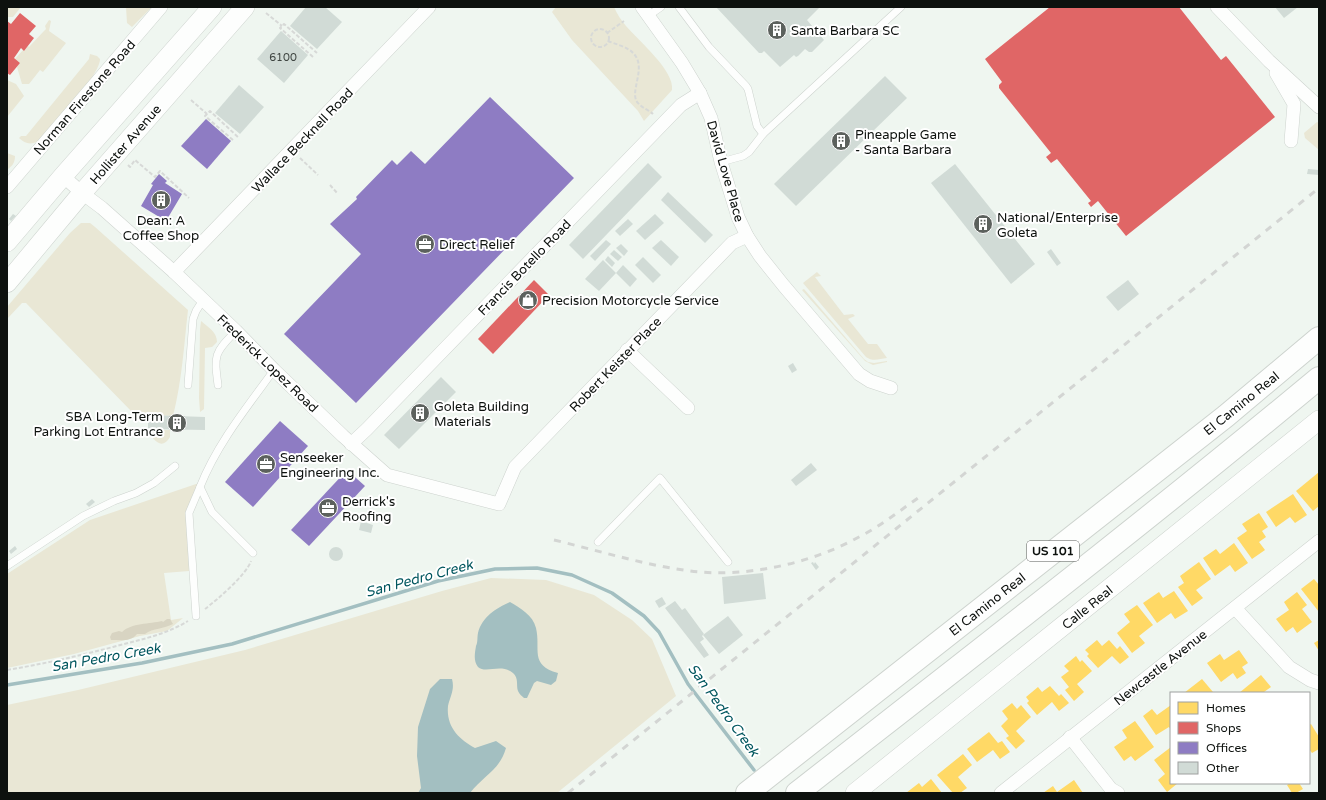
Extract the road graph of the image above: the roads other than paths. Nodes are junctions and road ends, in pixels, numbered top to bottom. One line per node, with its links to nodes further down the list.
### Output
1 (161, 7): 17 (street, Norman Firestone Road)
2 (212, 7): 16 (main road, Hollister Avenue)
3 (245, 7): 18 (main road, Hollister Avenue)
4 (429, 7): 21 (street, Wallace Becknell Road)
5 (661, 7): 9 (lane)
6 (679, 7): 13 (lane)
7 (901, 7): 13 (lane)
8 (1217, 7): 10 (street)
9 (645, 11): 11 (street, David Love Place)
10 (1269, 61): 12 (street); 14 (street)
11 (700, 93): 15 (street, David Love Place); 34 (street, Francis Botello Road)
12 (1319, 107)
13 (764, 134): 15 (lane)
14 (1291, 141)
15 (721, 162): 19 (street, David Love Place)
16 (63, 176): 18 (street, Frederick Lopez Road); 20 (main road, Hollister Avenue)
17 (7, 187)
18 (82, 194): 21 (street, Frederick Lopez Road); 22 (main road, Hollister Avenue)
19 (746, 236): 26 (street, Robert Keister Place); 31 (street, David Love Place)
20 (7, 242)
21 (174, 272): 23 (street, Frederick Lopez Road)
22 (7, 283)
23 (203, 300): 24 (street, Frederick Lopez Road); 29 (lane)
24 (236, 331): 27 (street, Frederick Lopez Road); 30 (lane)
25 (1319, 338): 49 (highway, El Camino Real / US 101)
26 (627, 350): 32 (street); 37 (street, Robert Keister Place)
27 (274, 370): 34 (street, Frederick Lopez Road); 36 (lane)
28 (1319, 378): 47 (highway, US 101)
29 (188, 385)
30 (218, 385)
31 (891, 388)
32 (688, 408)
33 (1319, 420): 48 (main road, Calle Real)
34 (351, 444): 37 (street, Frederick Lopez Road)
35 (175, 466): 42 (lane)
36 (200, 487): 40 (lane); 44 (lane)
37 (499, 504)
38 (1319, 541): 43 (street, Newcastle Avenue)
39 (598, 542): 41 (lane)
40 (253, 553)
41 (728, 562)
42 (7, 566)
43 (1235, 608): 45 (street); 46 (street, Newcastle Avenue)
44 (196, 616)
45 (1319, 683)
46 (1070, 737): 50 (street, Newcastle Avenue); 51 (street)
47 (801, 790)
48 (864, 790)
49 (747, 793)
50 (1001, 793)
51 (1118, 793)

